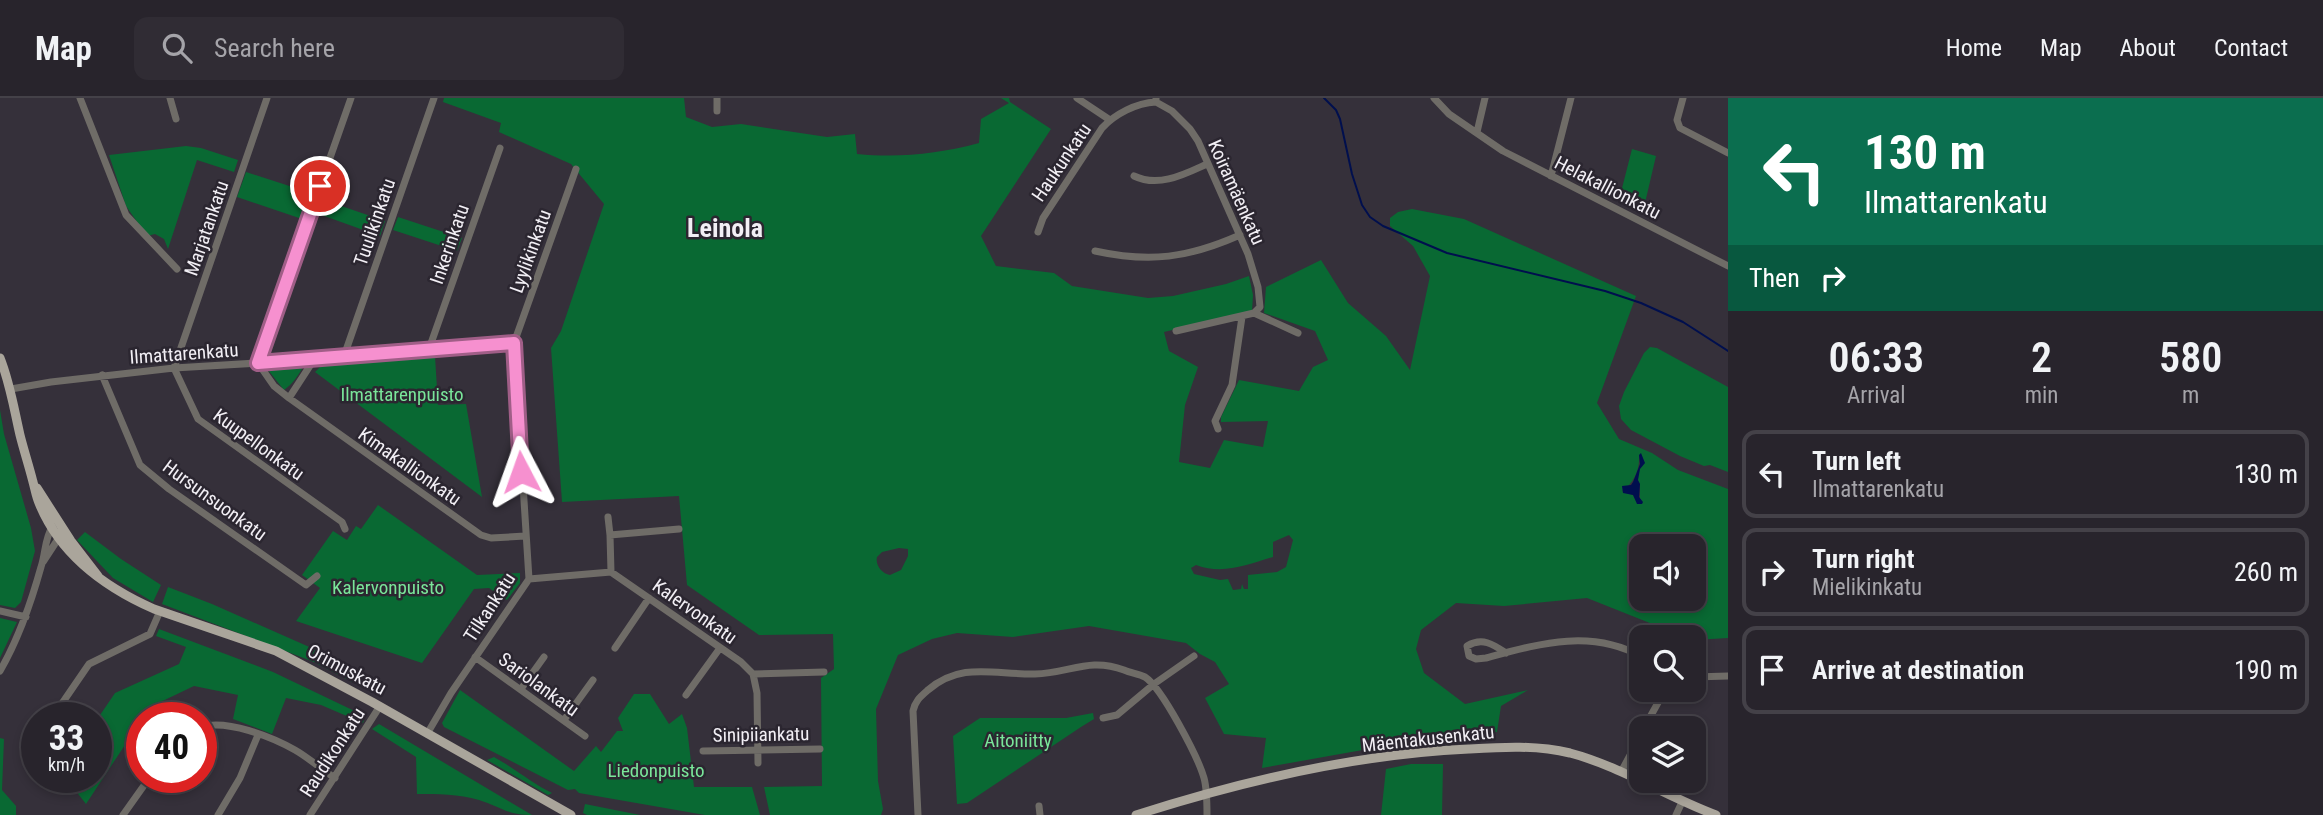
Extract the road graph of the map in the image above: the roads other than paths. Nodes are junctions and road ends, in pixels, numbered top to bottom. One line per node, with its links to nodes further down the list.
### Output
1 (80, 98): 27 (street)
2 (170, 98): 14 (street)
3 (267, 98): 38 (street, Marjatankatu)
4 (351, 98): 37 (street)
5 (434, 98): 34 (street, Tuulikinkatu)
6 (717, 98): 13 (street)
7 (1077, 98): 15 (street)
8 (1434, 98): 16 (street, Helakallionkatu)
9 (1485, 98): 16 (street)
10 (1572, 98): 22 (street)
11 (1683, 98): 18 (street)
12 (1156, 100): 15 (street, Haukunkatu); 19 (street, Koiramäenkatu)
13 (717, 111)
14 (176, 119)
15 (1110, 120): 23 (street, Haukunkatu)
16 (1477, 132): 22 (street, Helakallionkatu)
17 (500, 148): 33 (street, Inkerinkatu)
18 (1728, 153)
19 (1208, 164): 21 (street); 24 (street, Koiramäenkatu)
20 (576, 169): 32 (street, Lyylikinkatu)
21 (1134, 176)
22 (1550, 176): 26 (street, Helakallionkatu)
23 (1038, 232)
24 (1240, 235): 25 (street); 28 (street, Koiramäenkatu)
25 (1095, 251)
26 (1728, 266)
27 (177, 269)
28 (1254, 313): 29 (street); 31 (street)
29 (1242, 317): 30 (street); 42 (street)
30 (1176, 331)
31 (1298, 333)
32 (514, 343): 33 (street, Ilmattarenkatu); 49 (street, Tilkankatu)
33 (429, 349): 34 (street, Ilmattarenkatu)
34 (344, 356): 36 (street, Ilmattarenkatu)
35 (0, 358): 40 (main road, Orimuskatu)
36 (315, 358): 37 (street, Ilmattarenkatu); 41 (street)
37 (258, 363): 38 (street, Ilmattarenkatu); 41 (street, Kimakallionkatu)
38 (174, 368): 39 (street, Ilmattarenkatu); 45 (street, Kuupellonkatu)
39 (102, 375): 40 (street, Ilmattarenkatu); 52 (street, Hursunsuonkatu)
40 (11, 389): 44 (main road, Orimuskatu)
41 (289, 398): 49 (street, Kimakallionkatu)
42 (1218, 429)
43 (608, 517): 48 (street)
44 (54, 524): 47 (main road, Orimuskatu); 50 (street)
45 (345, 529)
46 (679, 529): 48 (street)
47 (62, 535): 50 (street); 56 (main road, Orimuskatu)
48 (610, 535): 51 (street)
49 (525, 536): 53 (street, Tilkankatu)
50 (43, 562): 57 (street)
51 (611, 572): 53 (street); 54 (street, Kalervonkatu)
52 (317, 576)
53 (529, 579): 63 (street, Tilkankatu)
54 (649, 598): 58 (street); 59 (street, Kalervonkatu)
55 (0, 611): 57 (street)
56 (160, 611): 74 (street); 75 (main road, Orimuskatu)
57 (26, 617): 65 (street)
58 (615, 648)
59 (720, 648): 67 (street, Kalervonkatu); 73 (street)
60 (1629, 652): 61 (street)
61 (1506, 653): 61 (street)
62 (1194, 656): 71 (street)
63 (475, 657): 72 (street, Sariolankatu); 79 (street, Tilkankatu)
64 (544, 657): 72 (street)
65 (0, 671)
66 (824, 673): 67 (street)
67 (752, 674): 84 (street)
68 (1728, 676): 69 (street)
69 (1706, 677)
70 (593, 680): 77 (street)
71 (1154, 684): 76 (street); 90 (street); 97 (street)
72 (521, 689): 77 (street, Sariolankatu)
73 (686, 695)
74 (63, 702)
75 (380, 706): 79 (main road, Orimuskatu); 88 (street, Raudikonkatu)
76 (1103, 718)
77 (564, 720): 81 (street, Sariolankatu)
78 (217, 725): 80 (street)
79 (427, 734): 96 (main road, Orimuskatu)
80 (258, 735): 88 (street); 95 (street)
81 (585, 736)
82 (820, 749): 84 (street, Sinipiiankatu)
83 (703, 751): 84 (street, Sinipiiankatu)
84 (758, 751): 86 (street)
85 (1629, 757): 87 (street)
86 (758, 763)
87 (1621, 772): 90 (main road, Mäentakusenkatu); 91 (main road, Mäentakusenkatu)
88 (335, 778): 93 (street, Raudikonkatu)
89 (139, 793): 94 (street)
90 (1205, 795): 99 (main road, Mäentakusenkatu); 100 (street)
91 (1682, 802): 101 (street); 102 (main road, Mäentakusenkatu)
92 (1039, 806): 98 (street)
93 (313, 814)
94 (123, 815)
95 (218, 815)
96 (571, 815)
97 (918, 815)
98 (1040, 815)
99 (1136, 815)
100 (1207, 815)
101 (1676, 815)
102 (1716, 815)

